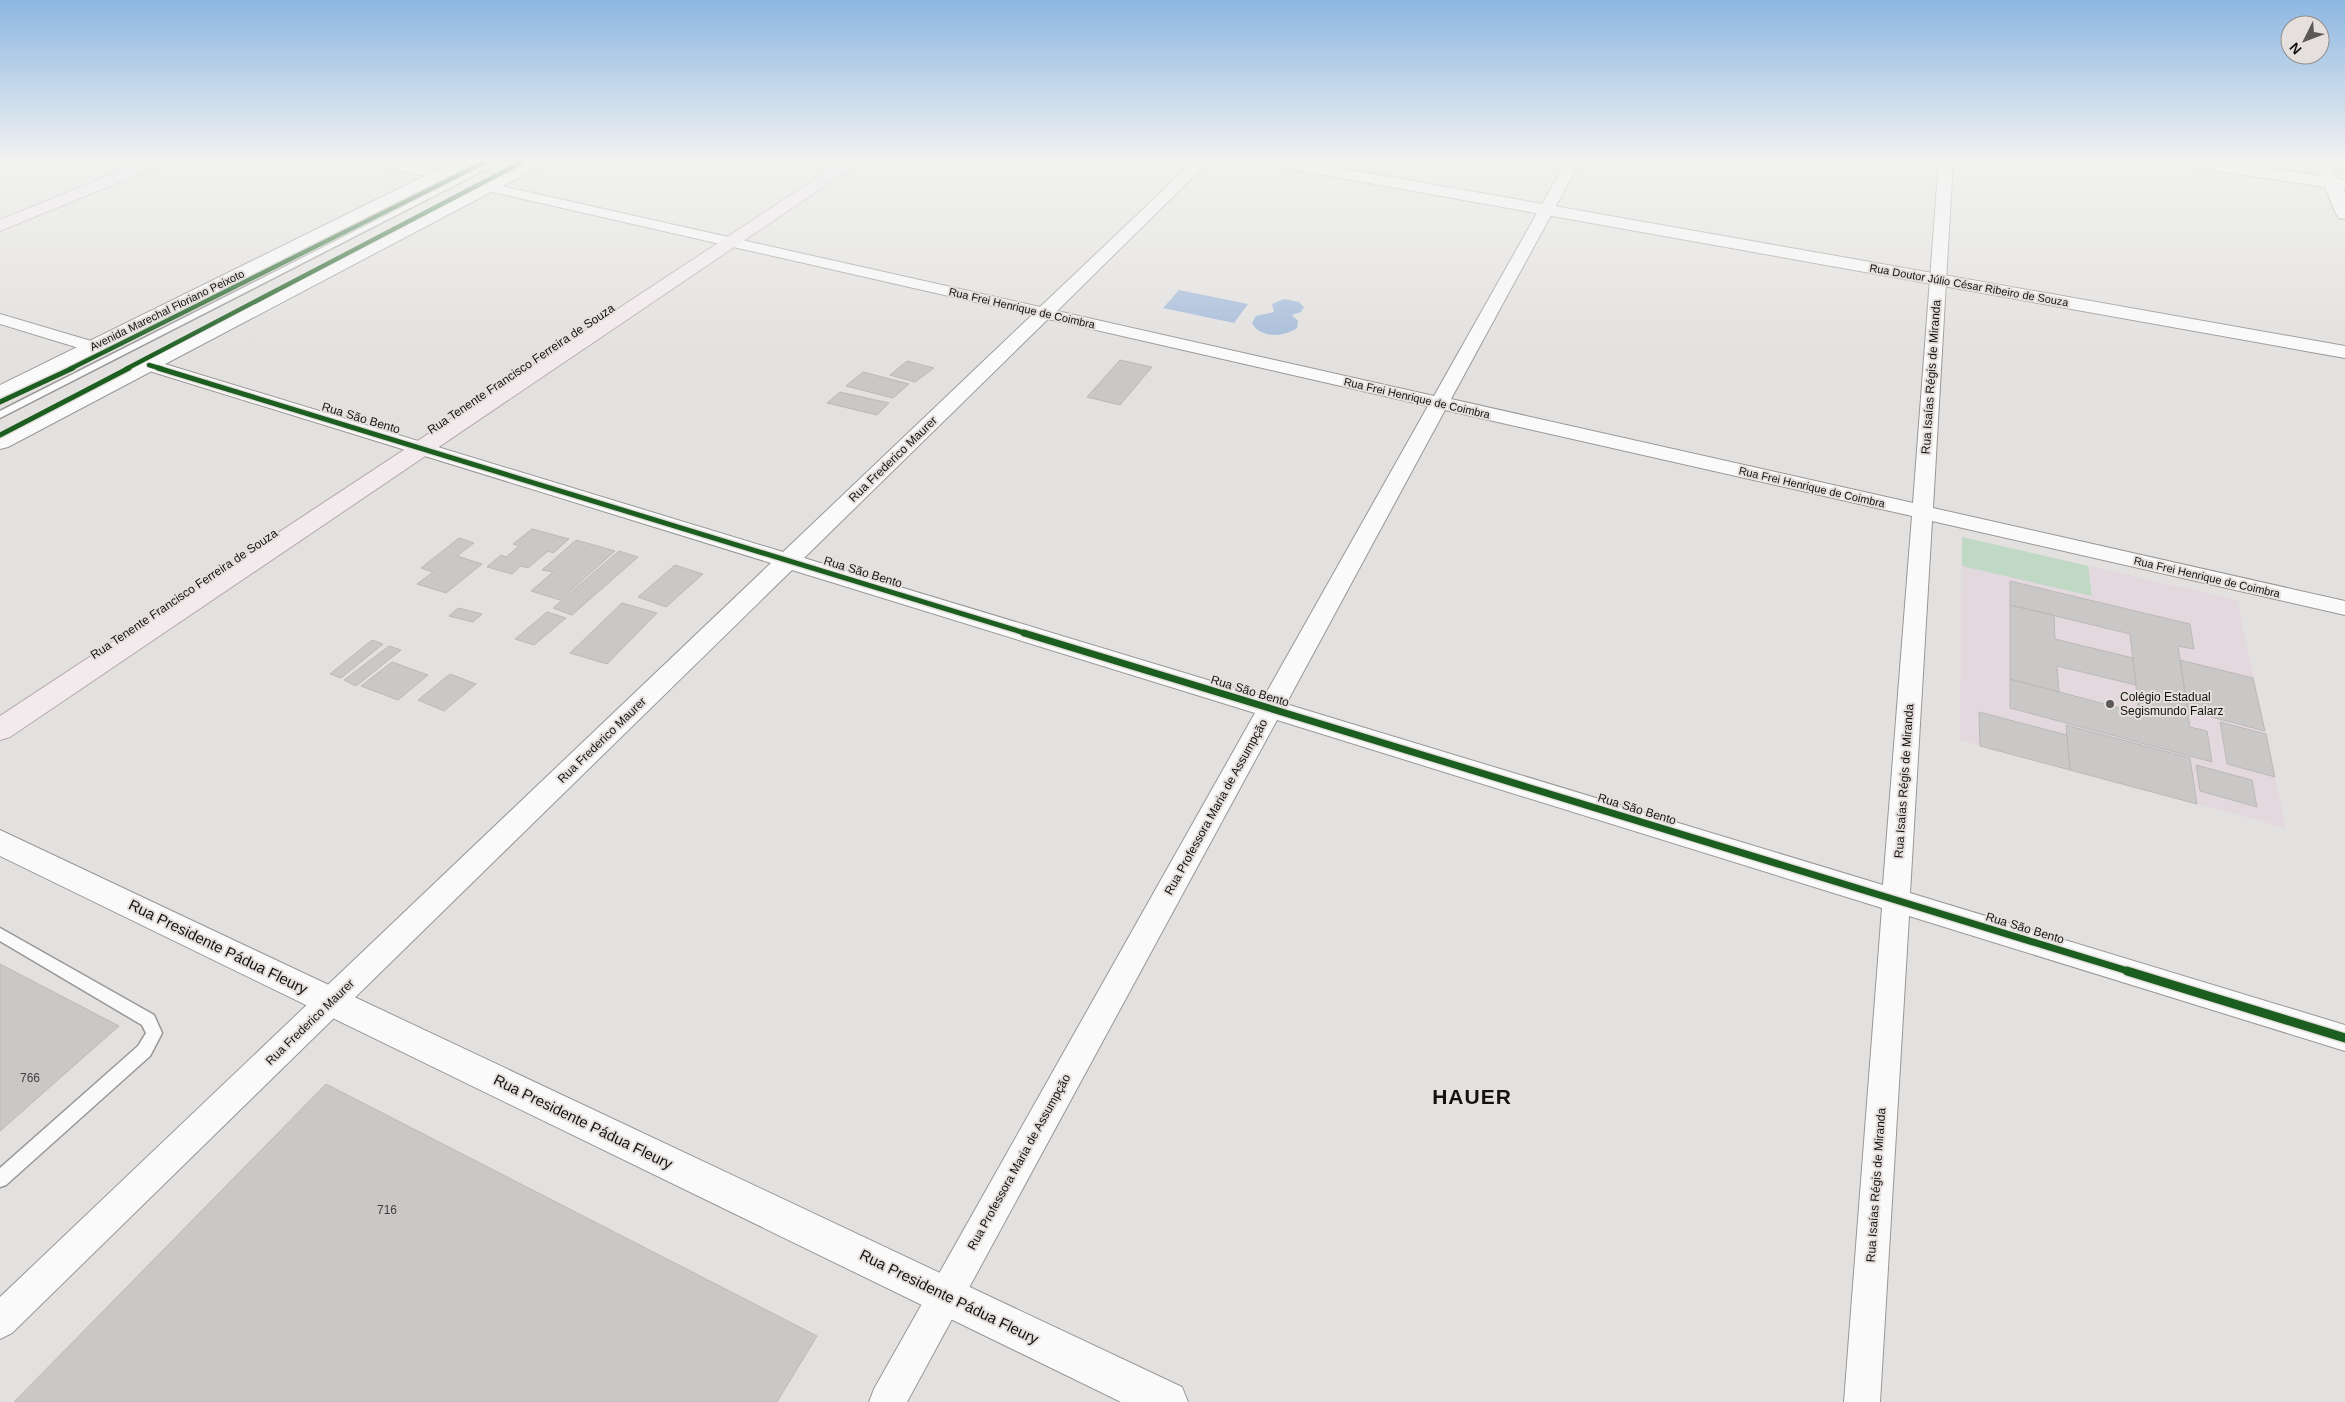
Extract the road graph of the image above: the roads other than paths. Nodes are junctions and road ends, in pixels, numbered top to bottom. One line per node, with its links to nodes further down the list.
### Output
1 (337, 225): 14 (street, Avenida Marechal Floriano Peixoto)
2 (372, 225): 19 (lane)
3 (414, 225): 16 (street)
4 (658, 225): 10 (street, Rua Frei Henrique de Coimbra)
5 (757, 225): 10 (main road, Rua Tenente Francisco Ferreira de Souza)
6 (1135, 225): 12 (street, Rua Frederico Maurer)
7 (1537, 225): 18 (street, Rua Professora Maria de Assumpção)
8 (1632, 225): 11 (street, Rua Doutor Júlio César Ribeiro de Souza)
9 (1942, 225): 11 (street, Rua Isaías Régis de Miranda)
10 (732, 242): 12 (street, Rua Frei Henrique de Coimbra); 21 (main road, Rua Tenente Francisco Ferreira de Souza)
11 (1938, 280): 15 (street, Rua Doutor Júlio César Ribeiro de Souza); 22 (street, Rua Isaías Régis de Miranda)
12 (1044, 313): 18 (street, Rua Frei Henrique de Coimbra); 23 (street, Rua Frederico Maurer)
13 (0, 319): 14 (street)
14 (92, 347): 17 (street, Avenida Marechal Floriano Peixoto)
15 (2345, 352)
16 (149, 364): 20 (street); 21 (street, Rua São Bento)
17 (0, 393)
18 (1439, 403): 22 (street, Rua Frei Henrique de Coimbra); 25 (street, Rua Professora Maria de Assumpção)
19 (0, 415)
20 (0, 442)
21 (422, 449): 23 (street, Rua São Bento); 26 (main road, Rua Tenente Francisco Ferreira de Souza)
22 (1922, 512): 24 (street, Rua Frei Henrique de Coimbra); 28 (street, Rua Isaías Régis de Miranda)
23 (788, 561): 25 (street, Rua São Bento); 30 (street, Rua Frederico Maurer)
24 (2345, 608)
25 (1270, 709): 28 (street, Rua São Bento); 33 (street, Rua Professora Maria de Assumpção)
26 (0, 730)
27 (0, 842): 30 (street, Rua Presidente Pádua Fleury)
28 (1896, 900): 31 (street, Rua São Bento); 37 (street, Rua Isaías Régis de Miranda)
29 (0, 934): 32 (lane)
30 (331, 1001): 33 (street, Rua Presidente Pádua Fleury); 34 (street, Rua Frederico Maurer)
31 (2345, 1038)
32 (0, 1179)
33 (945, 1296): 35 (street, Rua Professora Maria de Assumpção); 36 (street, Rua Presidente Pádua Fleury)
34 (0, 1321)
35 (887, 1402)
36 (1167, 1402)
37 (1862, 1402)

